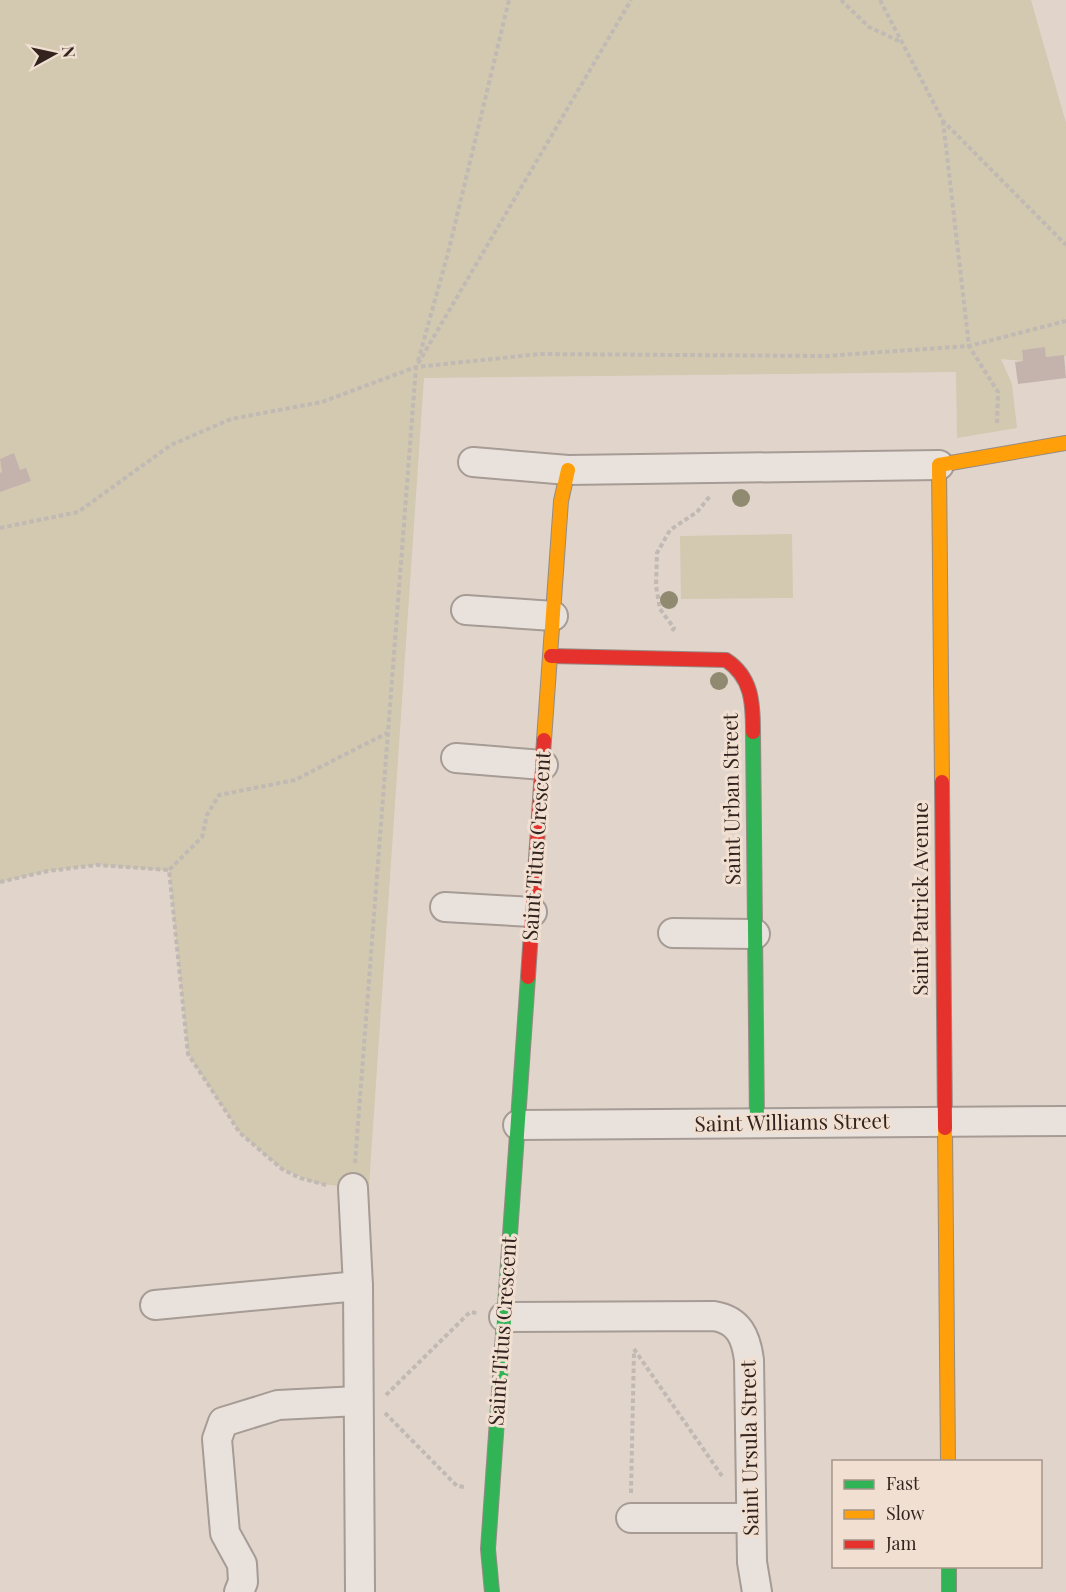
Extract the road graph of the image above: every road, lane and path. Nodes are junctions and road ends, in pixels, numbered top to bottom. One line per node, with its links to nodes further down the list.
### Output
1 (508, 0): 10 (path)
2 (631, 0): 10 (path)
3 (841, 0): 5 (path)
4 (880, 0): 5 (path)
5 (902, 43): 6 (path)
6 (943, 121): 7 (path); 9 (path)
7 (1066, 245)
8 (1066, 321): 9 (path)
9 (969, 346): 10 (path); 11 (path)
10 (416, 368): 17 (path); 22 (path)
11 (997, 436)
12 (1066, 443): 14 (street)
13 (473, 462): 16 (street)
14 (939, 465): 15 (street); 32 (street, Saint Patrick Avenue)
15 (738, 469): 16 (street); 21 (path)
16 (568, 470): 19 (street, Saint Titus Crescent)
17 (0, 528)
18 (466, 610): 19 (street)
19 (553, 616): 20 (street, Saint Titus Crescent)
20 (551, 656): 21 (street, Saint Urban Street); 24 (street, Saint Titus Crescent)
21 (658, 658): 30 (street, Saint Urban Street)
22 (387, 733): 25 (path); 35 (path)
23 (456, 758): 24 (street)
24 (543, 765): 28 (street, Saint Titus Crescent)
25 (169, 870): 26 (path); 35 (path)
26 (0, 882)
27 (445, 907): 28 (street)
28 (532, 912): 34 (street, Saint Titus Crescent)
29 (673, 933): 30 (street)
30 (755, 934): 33 (street, Saint Urban Street)
31 (1066, 1121): 32 (street, Saint Williams Street)
32 (944, 1122): 33 (street, Saint Williams Street); 42 (street, Saint Patrick Avenue)
33 (757, 1124): 34 (street, Saint Williams Street)
34 (518, 1125): 38 (street, Saint Titus Crescent)
35 (353, 1188): 36 (street)
36 (358, 1286): 37 (street); 41 (street)
37 (155, 1305)
38 (504, 1317): 39 (street, Saint Ursula Street); 41 (path); 44 (street, Saint Titus Crescent)
39 (633, 1317): 40 (path); 46 (street, Saint Ursula Street)
40 (634, 1349): 43 (path); 45 (path)
41 (368, 1402): 44 (path); 48 (street); 49 (street)
42 (948, 1460)
43 (725, 1480)
44 (492, 1491): 50 (street, Saint Titus Crescent)
45 (631, 1518): 46 (street)
46 (751, 1518): 51 (street, Saint Ursula Street)
47 (949, 1568): 52 (street)
48 (239, 1592)
49 (360, 1592)
50 (492, 1592)
51 (756, 1592)
52 (949, 1592)

